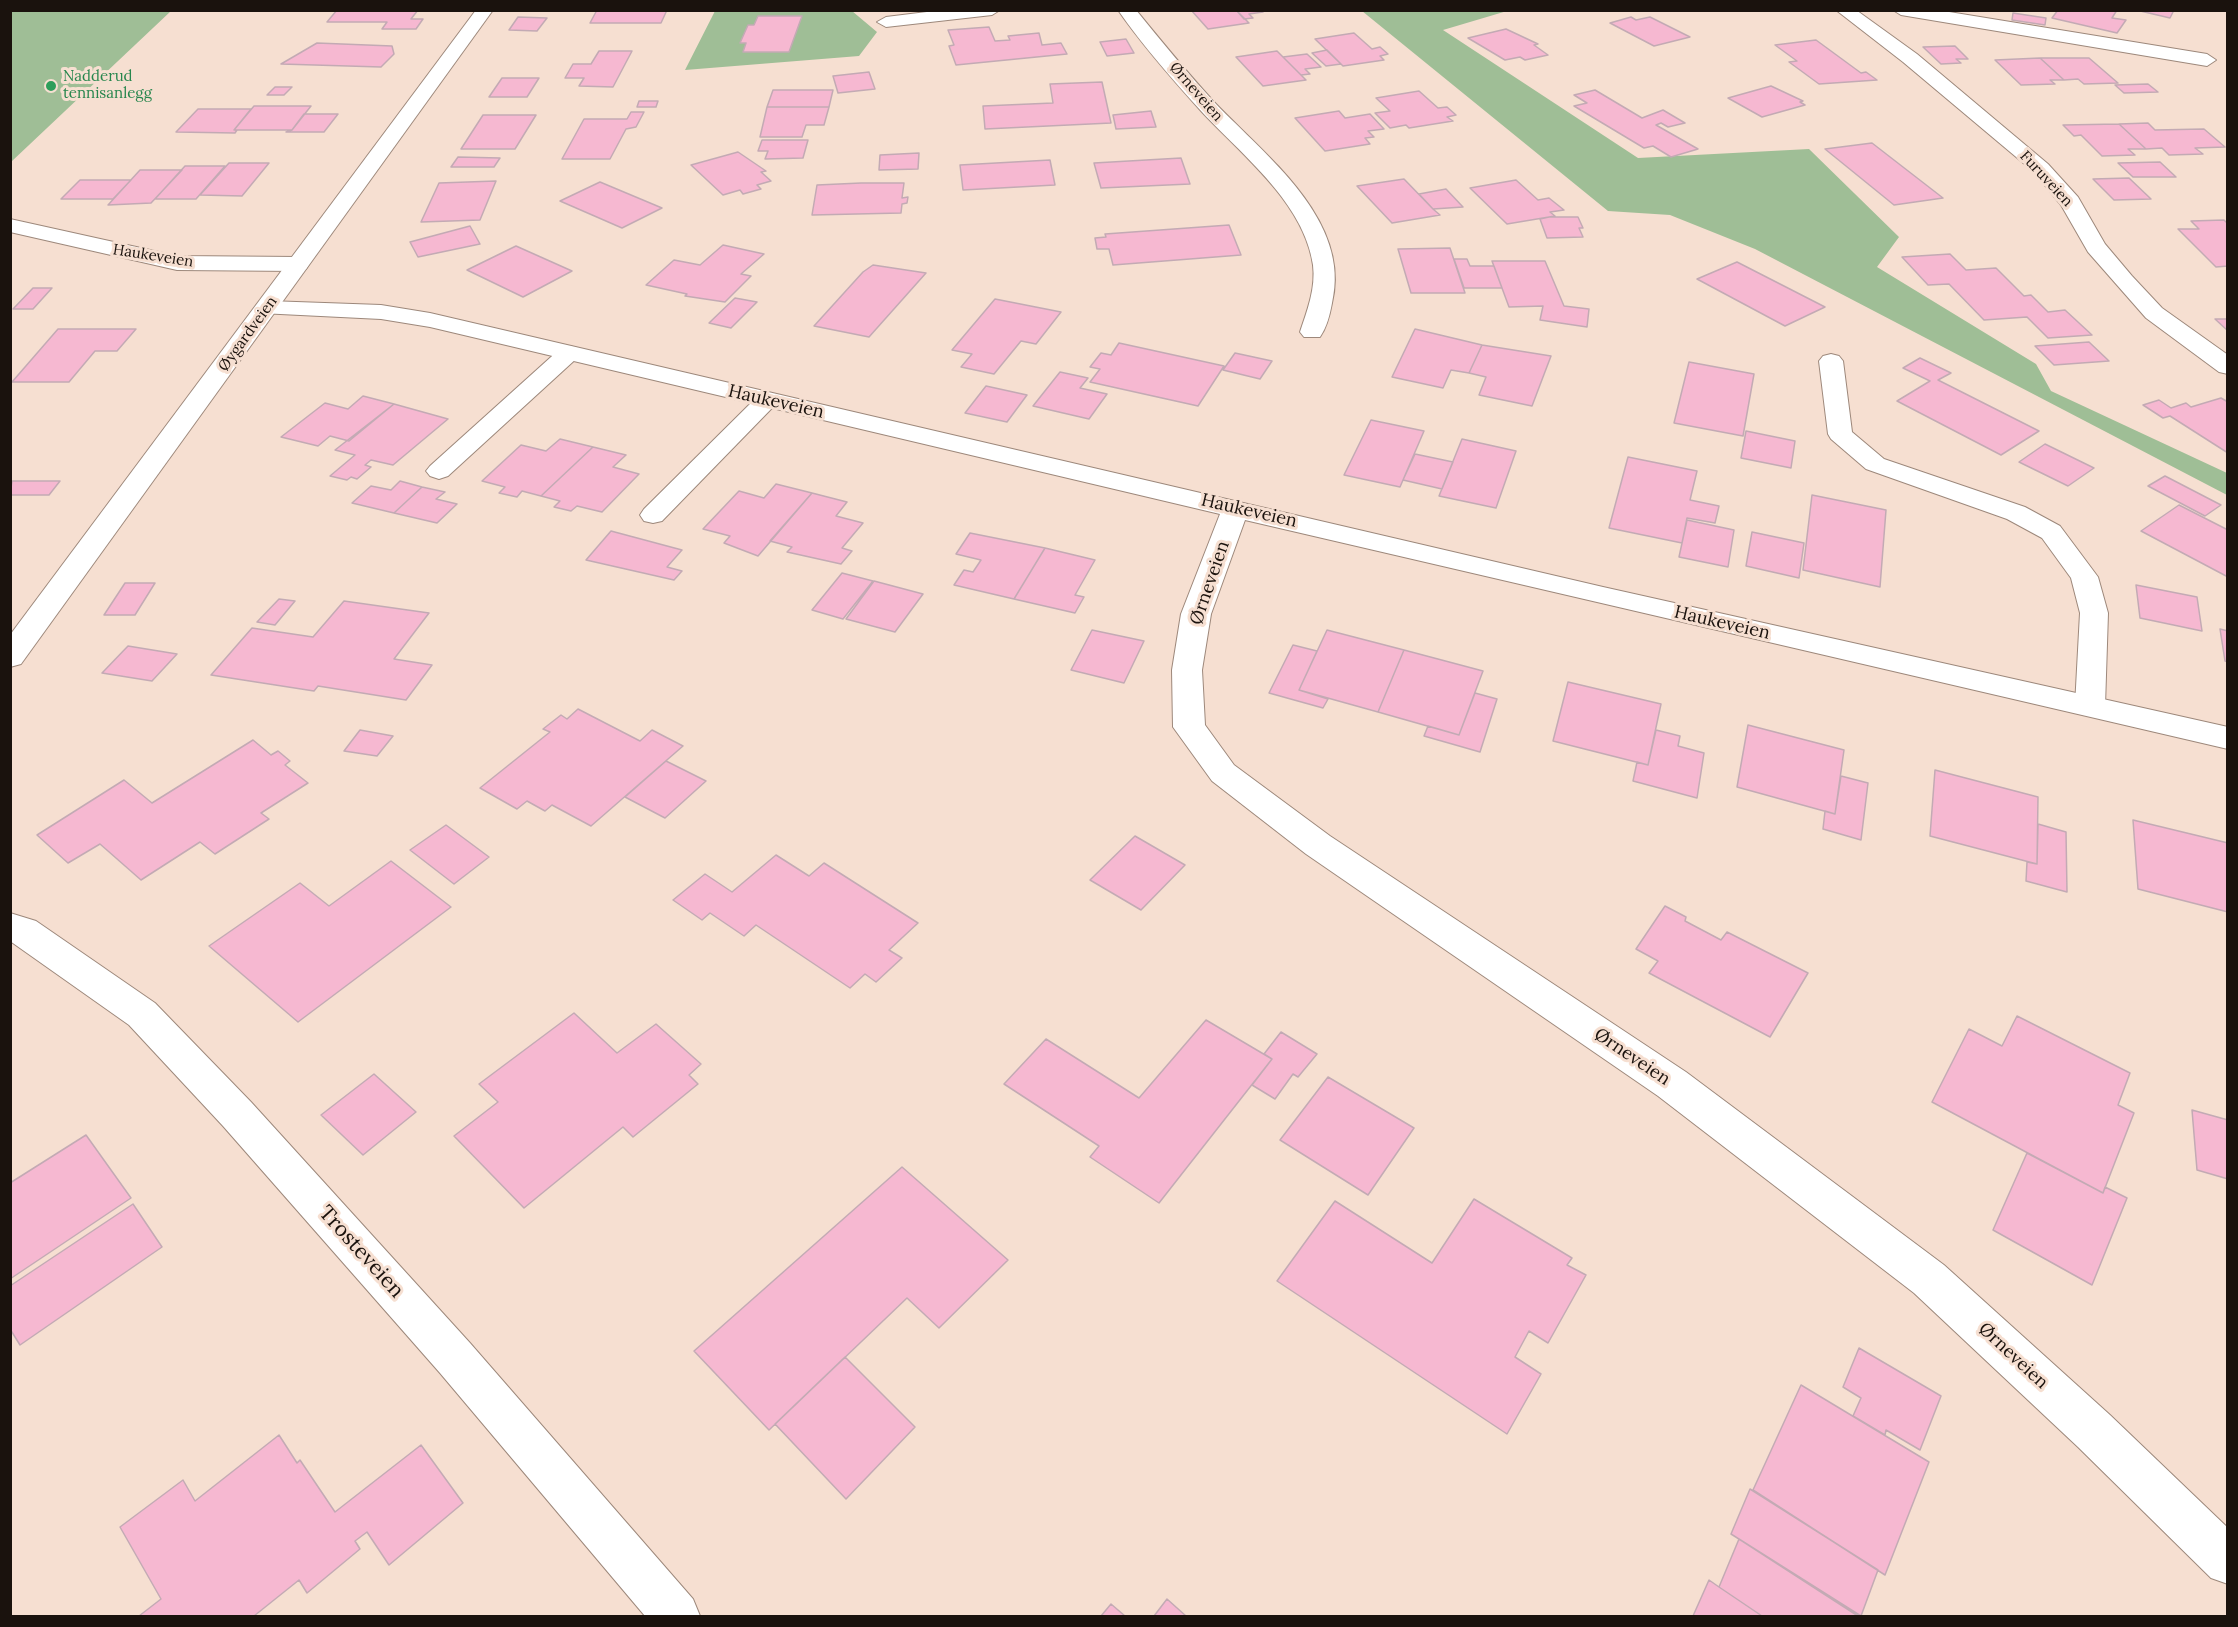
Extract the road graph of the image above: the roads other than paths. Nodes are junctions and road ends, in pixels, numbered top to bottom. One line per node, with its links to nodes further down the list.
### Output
1 (485, 10): 9 (street, Øygardveien)
2 (992, 10): 6 (lane)
3 (1126, 10): 11 (street, Ørneveien)
4 (1844, 10): 14 (street, Furuveien)
5 (1901, 10): 7 (street)
6 (886, 22)
7 (2207, 60)
8 (10, 225): 9 (street, Haukeveien)
9 (297, 264): 10 (street, Øygardveien)
10 (268, 308): 12 (street, Haukeveien); 19 (street, Øygardveien)
11 (1312, 332)
12 (569, 353): 15 (street, Haukeveien); 16 (lane)
13 (1831, 361): 20 (lane)
14 (2228, 366)
15 (766, 400): 17 (street, Haukeveien); 18 (lane)
16 (439, 471)
17 (1236, 508): 20 (street, Haukeveien); 23 (street, Ørneveien)
18 (654, 515)
19 (10, 657)
20 (2090, 706): 21 (street, Haukeveien)
21 (2228, 738)
22 (10, 927): 24 (street, Trosteveien)
23 (2228, 1561)
24 (676, 1617)

